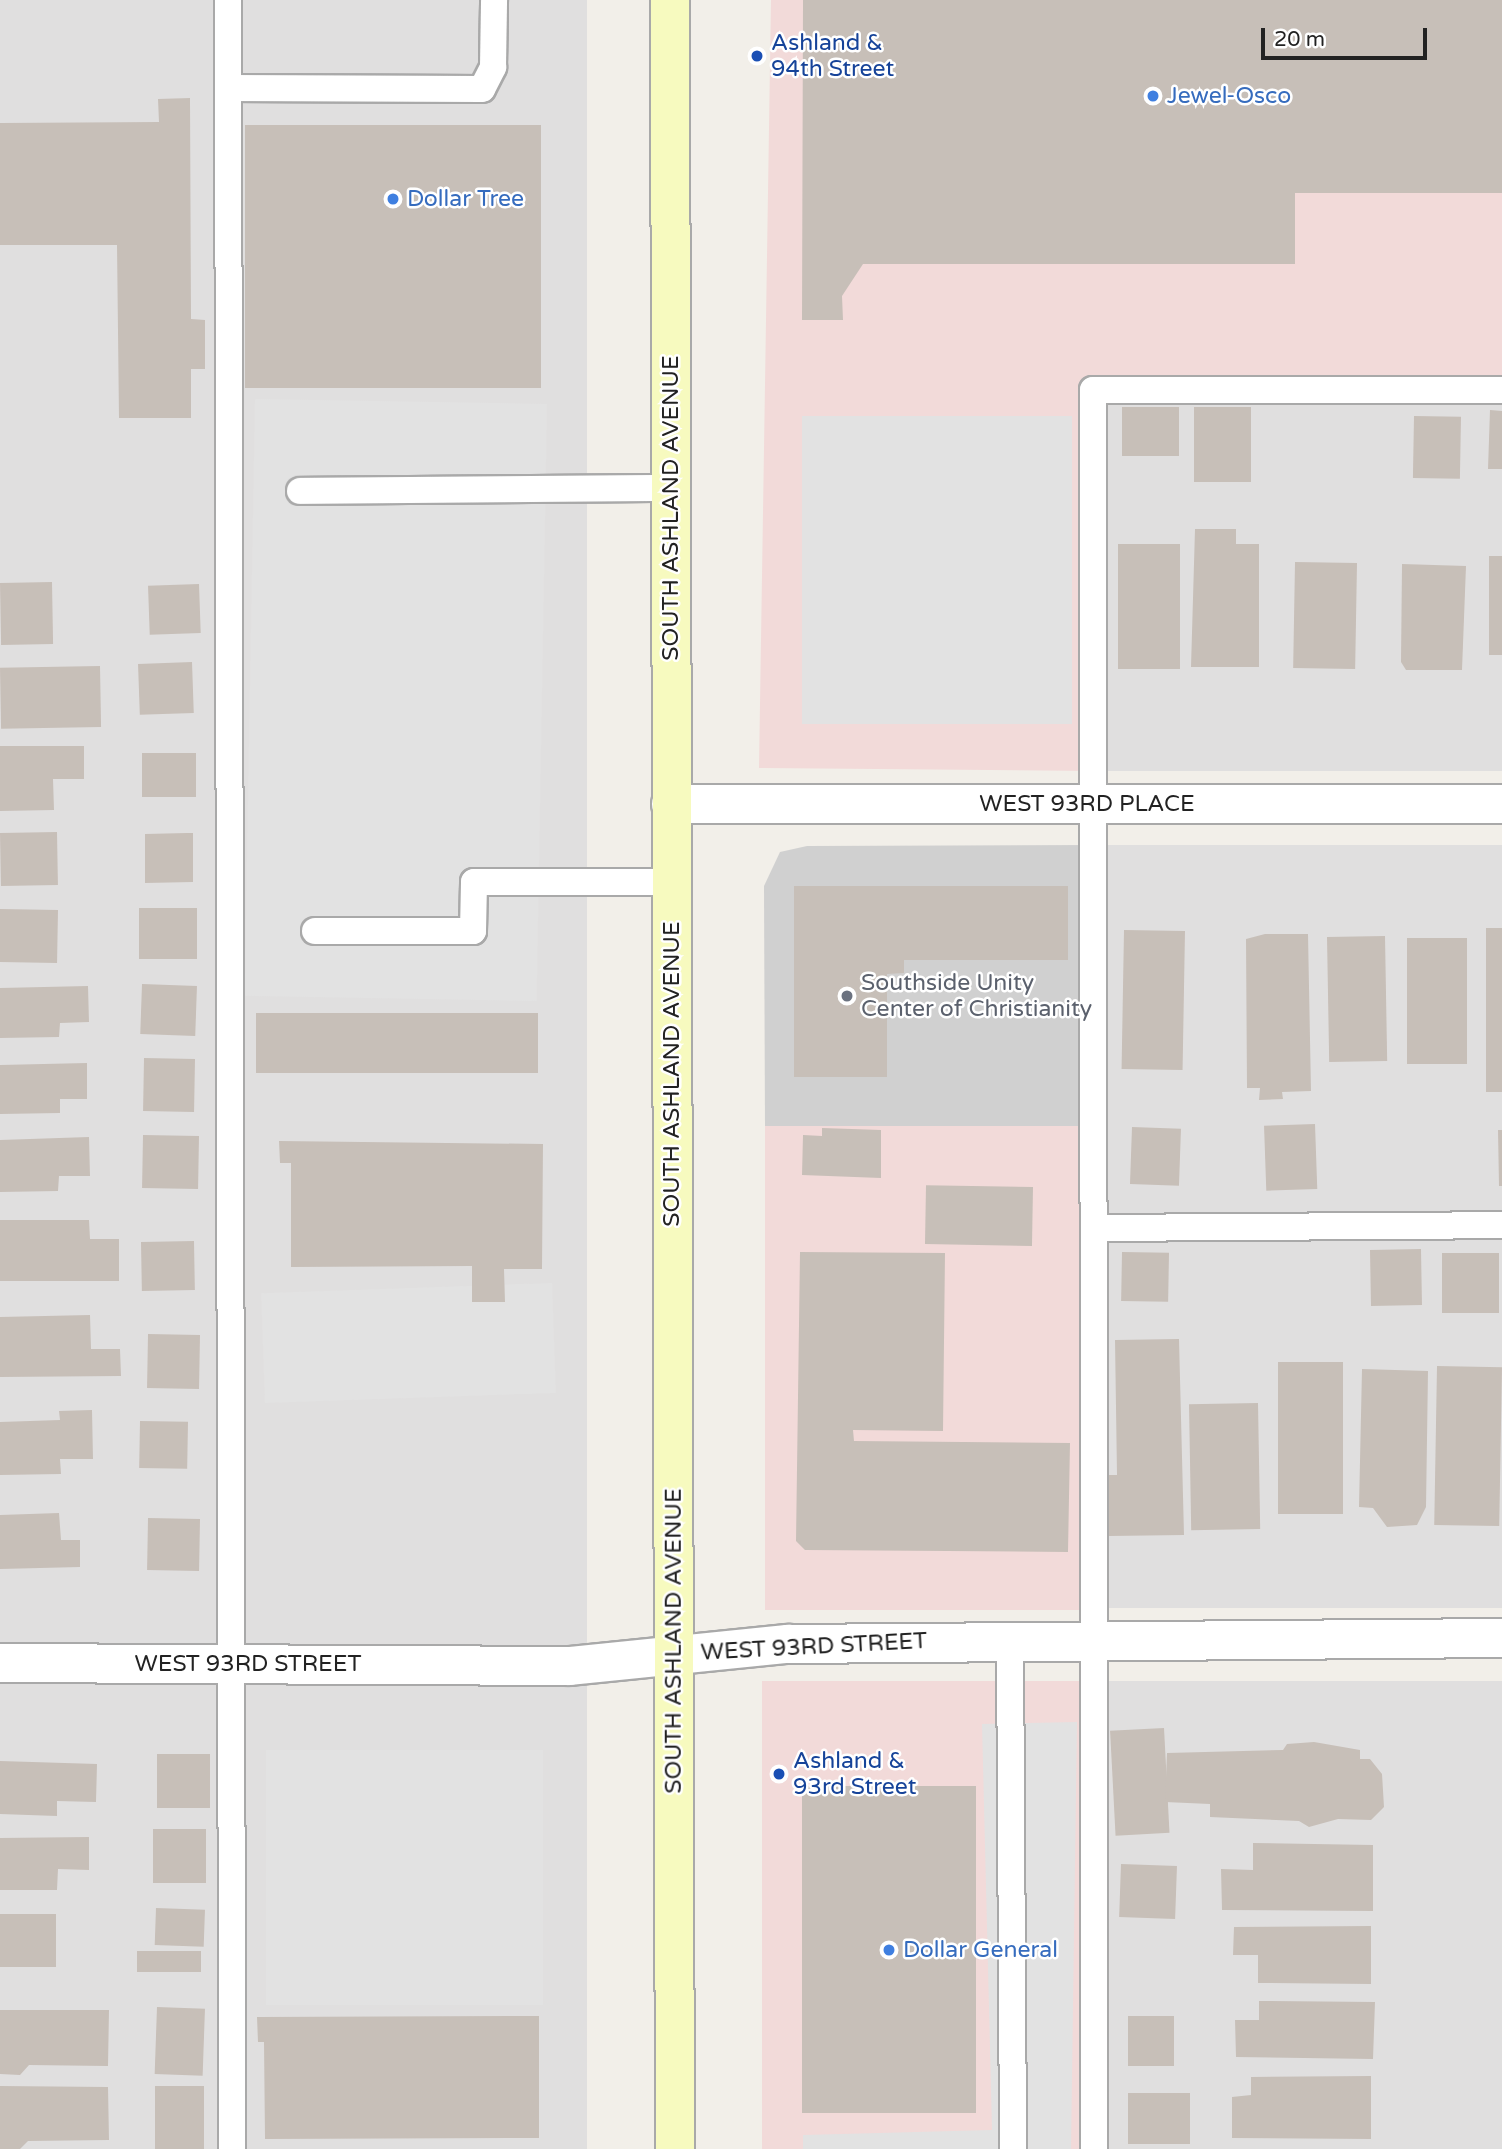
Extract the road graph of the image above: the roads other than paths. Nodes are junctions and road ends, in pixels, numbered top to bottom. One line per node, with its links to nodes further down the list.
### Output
1 (228, 0): 4 (lane)
2 (494, 0): 4 (lane)
3 (670, 0): 6 (main road, SOUTH ASHLAND AVENUE)
4 (228, 88): 20 (lane)
5 (1502, 390): 9 (lane)
6 (671, 488): 7 (lane); 8 (main road, SOUTH ASHLAND AVENUE)
7 (300, 491)
8 (671, 804): 9 (street, WEST 93RD PLACE); 11 (main road, SOUTH ASHLAND AVENUE)
9 (1096, 804): 10 (street, WEST 93RD PLACE); 14 (lane)
10 (1502, 804)
11 (672, 883): 12 (lane); 18 (main road, SOUTH ASHLAND AVENUE)
12 (315, 931)
13 (1502, 1225): 14 (lane)
14 (1096, 1228): 17 (lane)
15 (1502, 1638): 17 (street, WEST 93RD STREET)
16 (1010, 1641): 17 (street, WEST 93RD STREET); 18 (street, WEST 93RD STREET); 23 (lane)
17 (1095, 1641): 24 (lane)
18 (674, 1654): 20 (street, WEST 93RD STREET); 22 (main road, SOUTH ASHLAND AVENUE)
19 (0, 1663): 20 (street, WEST 93RD STREET)
20 (231, 1663): 21 (lane)
21 (232, 2149)
22 (675, 2149)
23 (1013, 2149)
24 (1094, 2149)

